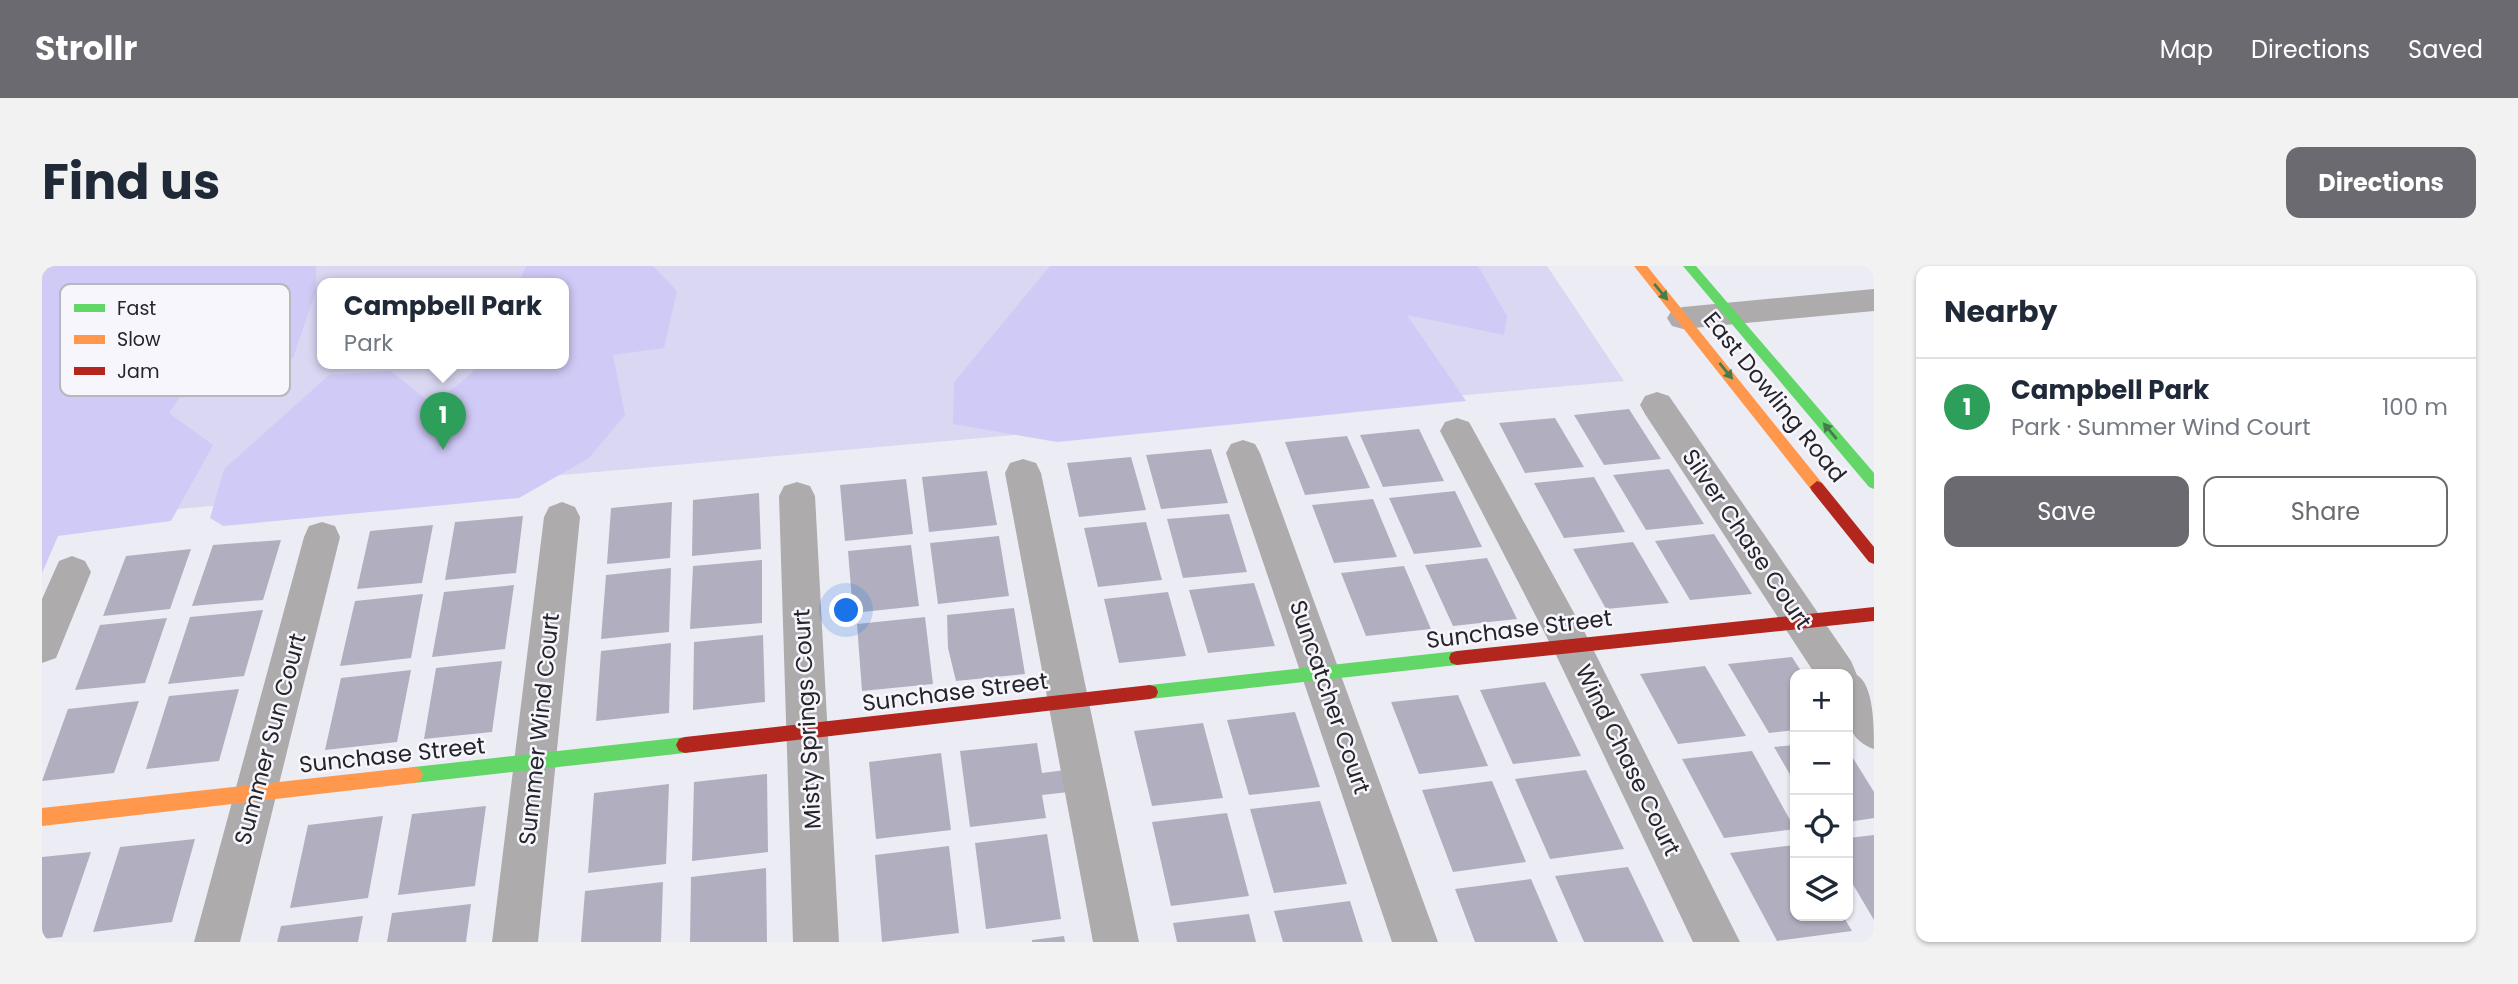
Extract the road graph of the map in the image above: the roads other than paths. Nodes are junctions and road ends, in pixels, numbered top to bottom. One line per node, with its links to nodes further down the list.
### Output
1 (1640, 266): 5 (street, East Dowling Road, one-way to 5)
2 (1689, 266): 4 (street, East Dowling Road)
3 (1874, 300): 4 (street)
4 (1731, 313): 5 (street); 10 (street, East Dowling Road, one-way to 4)
5 (1683, 318): 14 (street, East Dowling Road, one-way to 14)
6 (1657, 405): 17 (street, Silver Chase Court)
7 (1458, 431): 18 (street, Wind Chase Court)
8 (1243, 453): 21 (street, Suncatcher Court)
9 (1023, 473): 23 (street)
10 (1874, 484)
11 (797, 496): 25 (street, Misty Springs Court)
12 (562, 517): 26 (street, Summer Wind Court)
13 (322, 537): 27 (street, Summer Sun Court)
14 (1874, 558)
15 (72, 572): 19 (street)
16 (1874, 614): 17 (street, Sunchase Street)
17 (1803, 623): 18 (street, Sunchase Street); 20 (street, Silver Chase Court)
18 (1571, 645): 21 (street, Sunchase Street); 34 (street, Wind Chase Court)
19 (42, 646)
20 (1834, 669)
21 (1323, 675): 23 (street, Sunchase Street); 33 (street, Suncatcher Court)
22 (1853, 698): 24 (street)
23 (1070, 701): 25 (street, Sunchase Street); 32 (street)
24 (1874, 730)
25 (808, 733): 26 (street, Sunchase Street); 31 (street, Misty Springs Court)
26 (536, 762): 27 (street, Sunchase Street); 30 (street, Summer Wind Court)
27 (256, 793): 28 (street, Sunchase Street); 29 (street, Summer Sun Court)
28 (42, 817)
29 (217, 942)
30 (514, 942)
31 (816, 942)
32 (1116, 942)
33 (1415, 942)
34 (1717, 942)

